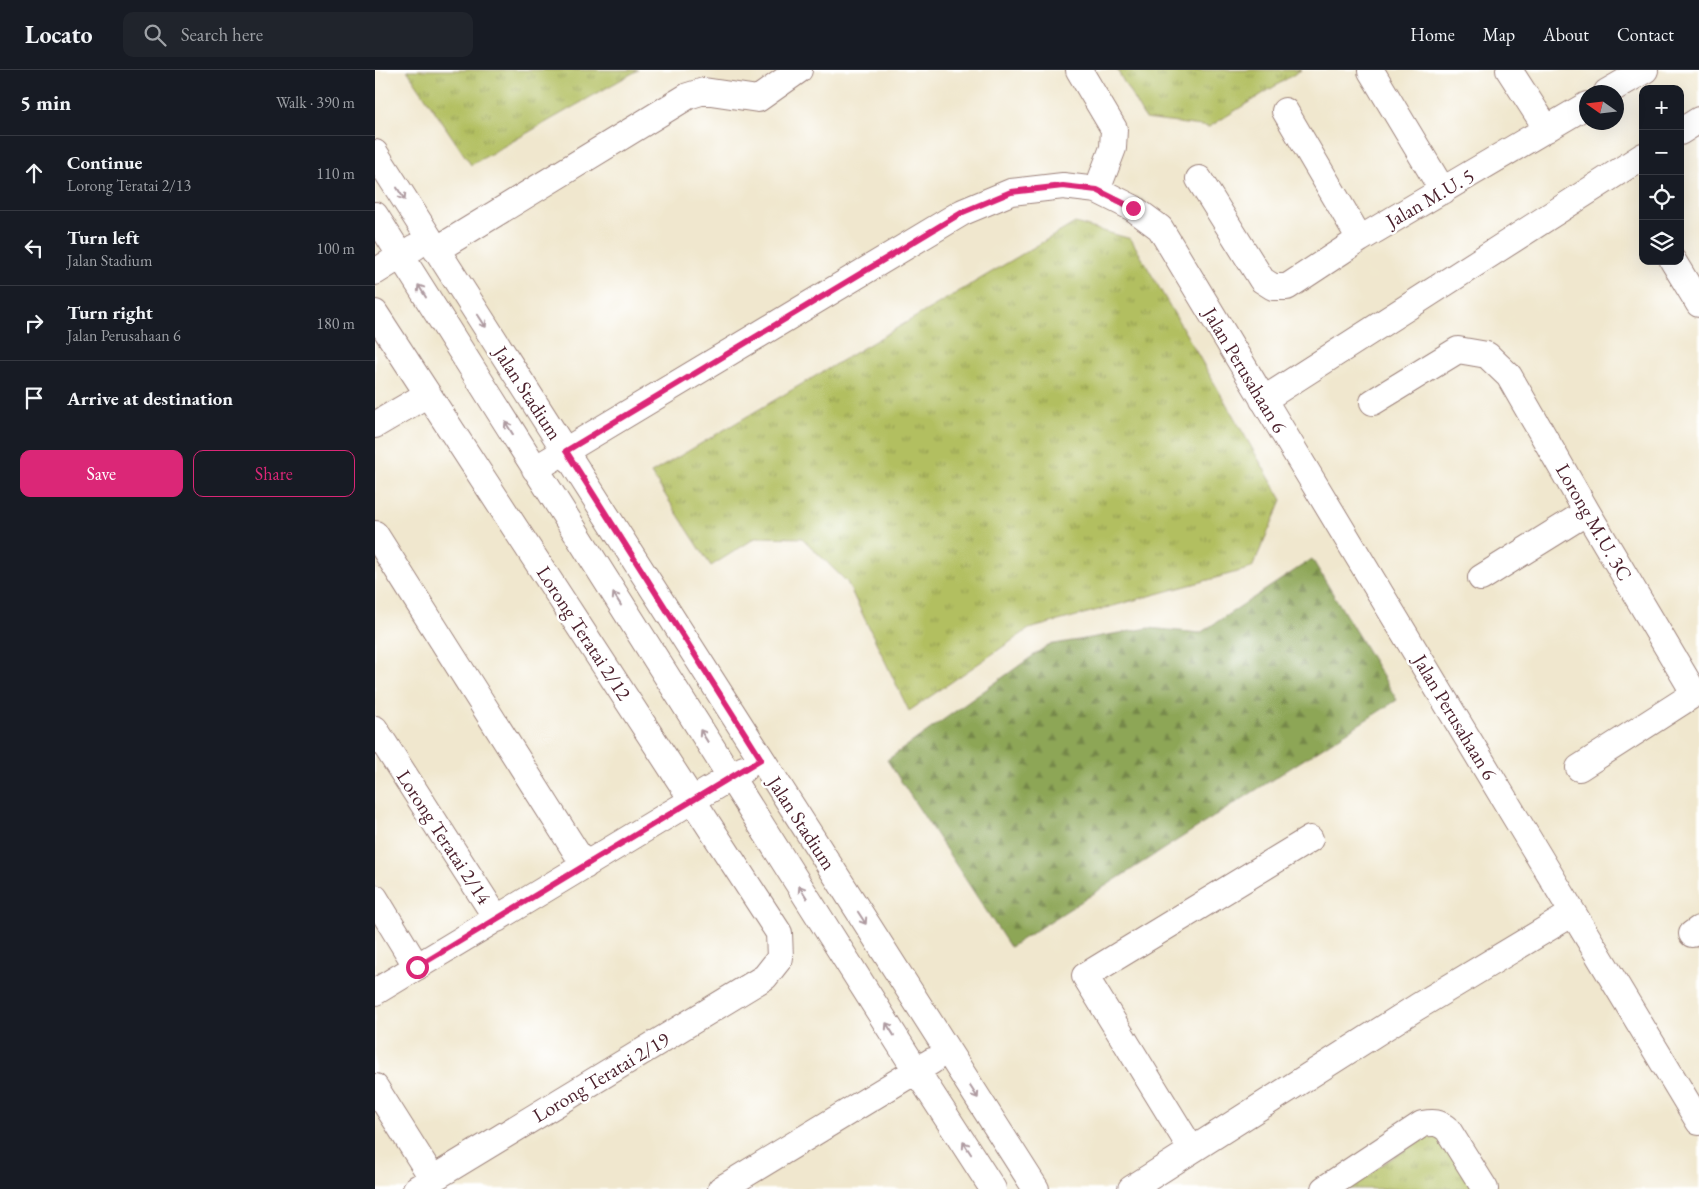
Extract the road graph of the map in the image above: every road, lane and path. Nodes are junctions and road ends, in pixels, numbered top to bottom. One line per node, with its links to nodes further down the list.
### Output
1 (799, 70): 19 (street)
2 (1079, 70): 15 (street)
3 (1509, 70): 10 (street)
4 (1371, 71): 16 (street)
5 (1641, 76): 6 (street)
6 (1622, 85)
7 (1579, 110): 10 (street, Jalan M.U. 5)
8 (1285, 111): 18 (street)
9 (1699, 120): 11 (street)
10 (1547, 129): 16 (street, Jalan M.U. 5)
11 (1683, 130)
12 (375, 153): 19 (street, Jalan Stadium, one-way to 19)
13 (1639, 159): 26 (street)
14 (1199, 179): 18 (street, Jalan M.U. 5)
15 (1097, 190): 26 (street, Jalan Perusahaan 6); 29 (street, Jalan Perusahaan 6)
16 (1443, 191): 18 (street, Jalan M.U. 5)
17 (375, 215): 20 (street, Jalan Stadium)
18 (1360, 239)
19 (432, 244): 20 (street); 29 (street, Jalan Stadium, one-way to 29)
20 (400, 256): 22 (street); 30 (street, Jalan Stadium, one-way to 20)
21 (1675, 265): 23 (street)
22 (375, 272)
23 (1699, 304)
24 (375, 312): 25 (street, Lorong Teratai 2/12)
25 (428, 394): 28 (street); 39 (street, Lorong Teratai 2/12)
26 (1263, 400): 43 (street, Jalan Perusahaan 6)
27 (1373, 402): 31 (street, Lorong M.U. 3C)
28 (375, 425)
29 (566, 451): 30 (street, Jalan Perusahaan 6); 36 (street, Jalan Stadium)
30 (535, 469): 38 (street, Jalan Stadium, one-way to 30)
31 (1587, 512): 33 (street); 34 (street, Lorong M.U. 3C)
32 (375, 534): 41 (street)
33 (1481, 578)
34 (1697, 693): 37 (street)
35 (375, 729): 44 (street, Lorong Teratai 2/14)
36 (761, 759): 38 (street); 48 (street, Jalan Stadium, one-way to 48)
37 (1579, 768)
38 (731, 777): 39 (street); 49 (street, Jalan Stadium, one-way to 38)
39 (693, 800): 41 (street); 45 (street, Lorong Teratai 2/12)
40 (1310, 839): 52 (street)
41 (585, 866): 44 (street)
42 (375, 898): 46 (street)
43 (1573, 913): 51 (street, Jalan Perusahaan 6); 52 (street)
44 (497, 919): 46 (street)
45 (780, 958): 53 (street, Lorong Teratai 2/19)
46 (417, 967): 47 (street)
47 (375, 992)
48 (948, 1051): 49 (street); 56 (street, Jalan Stadium, one-way to 56)
49 (916, 1070): 54 (street); 55 (street, Jalan Stadium, one-way to 49)
50 (375, 1087): 53 (street)
51 (1699, 1122)
52 (1192, 1150): 57 (street)
53 (425, 1184)
54 (721, 1189)
55 (993, 1189)
56 (1036, 1189)
57 (1131, 1189)
58 (1324, 1189): 59 (street)
59 (1485, 1189)

